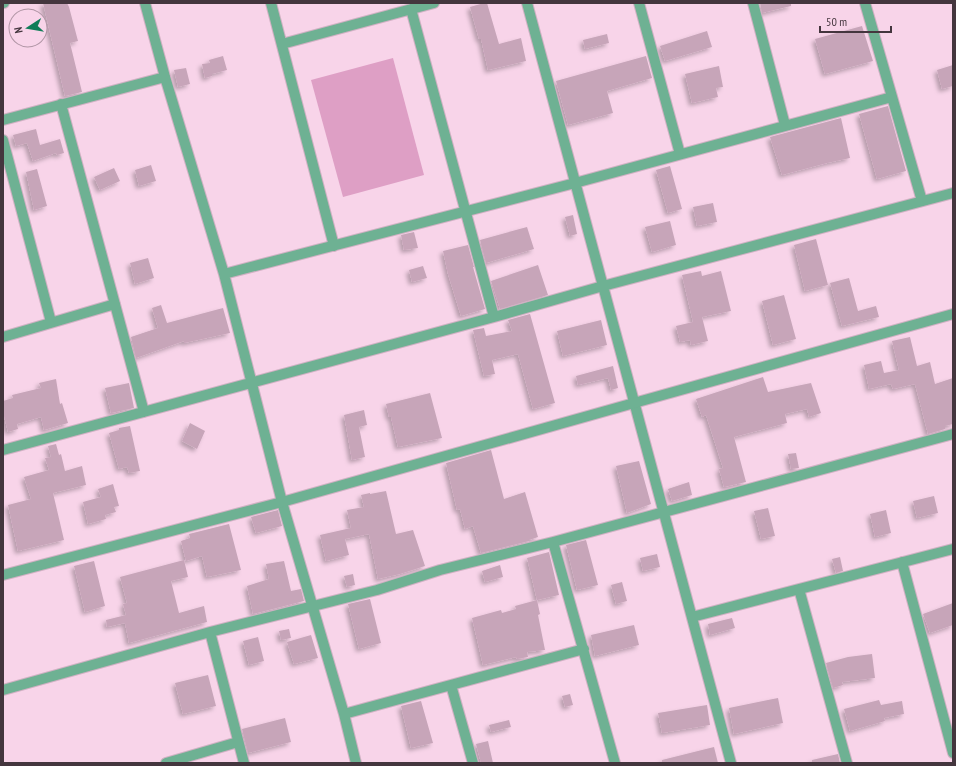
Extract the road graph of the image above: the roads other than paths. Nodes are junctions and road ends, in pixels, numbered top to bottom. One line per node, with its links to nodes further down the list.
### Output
1 (145, 3): 10 (street)
2 (271, 3): 9 (street)
3 (434, 3): 8 (street)
4 (527, 3): 17 (street)
5 (639, 3): 16 (street)
6 (753, 3): 14 (street)
7 (865, 3): 11 (street)
8 (411, 9): 9 (street); 20 (street)
9 (282, 44): 21 (street)
10 (165, 77): 12 (street); 22 (street)
11 (892, 97): 14 (street); 19 (street)
12 (62, 104): 13 (street); 24 (street)
13 (3, 120)
14 (785, 125): 16 (street)
15 (3, 140): 27 (street)
16 (680, 154): 17 (street)
17 (575, 183): 20 (street); 23 (street)
18 (953, 193): 19 (street)
19 (922, 201): 23 (street)
20 (466, 211): 21 (street); 26 (street)
21 (334, 246): 22 (street)
22 (224, 274): 29 (street)
23 (603, 286): 26 (street); 30 (street)
24 (115, 304): 27 (street); 31 (street)
25 (953, 314): 30 (street)
26 (494, 317): 29 (street)
27 (51, 322): 28 (street)
28 (3, 337)
29 (251, 382): 31 (street); 34 (street)
30 (634, 403): 34 (street); 35 (street)
31 (144, 412): 33 (street)
32 (953, 434): 35 (street)
33 (3, 450)
34 (282, 502): 39 (street); 41 (street)
35 (663, 512): 36 (street); 42 (street)
36 (553, 542): 41 (street); 44 (street)
37 (953, 549): 38 (street)
38 (902, 562): 40 (street); 49 (street)
39 (3, 575)
40 (799, 589): 42 (street); 56 (street)
41 (312, 606): 43 (street); 47 (street)
42 (692, 617): 55 (street)
43 (210, 632): 46 (street); 48 (street)
44 (584, 650): 45 (street); 54 (street)
45 (451, 685): 47 (street); 53 (street)
46 (3, 690)
47 (344, 714): 52 (street)
48 (238, 742): 50 (street); 51 (street)
49 (953, 753)
50 (166, 763)
51 (244, 763)
52 (356, 763)
53 (473, 763)
54 (615, 763)
55 (731, 763)
56 (847, 763)

